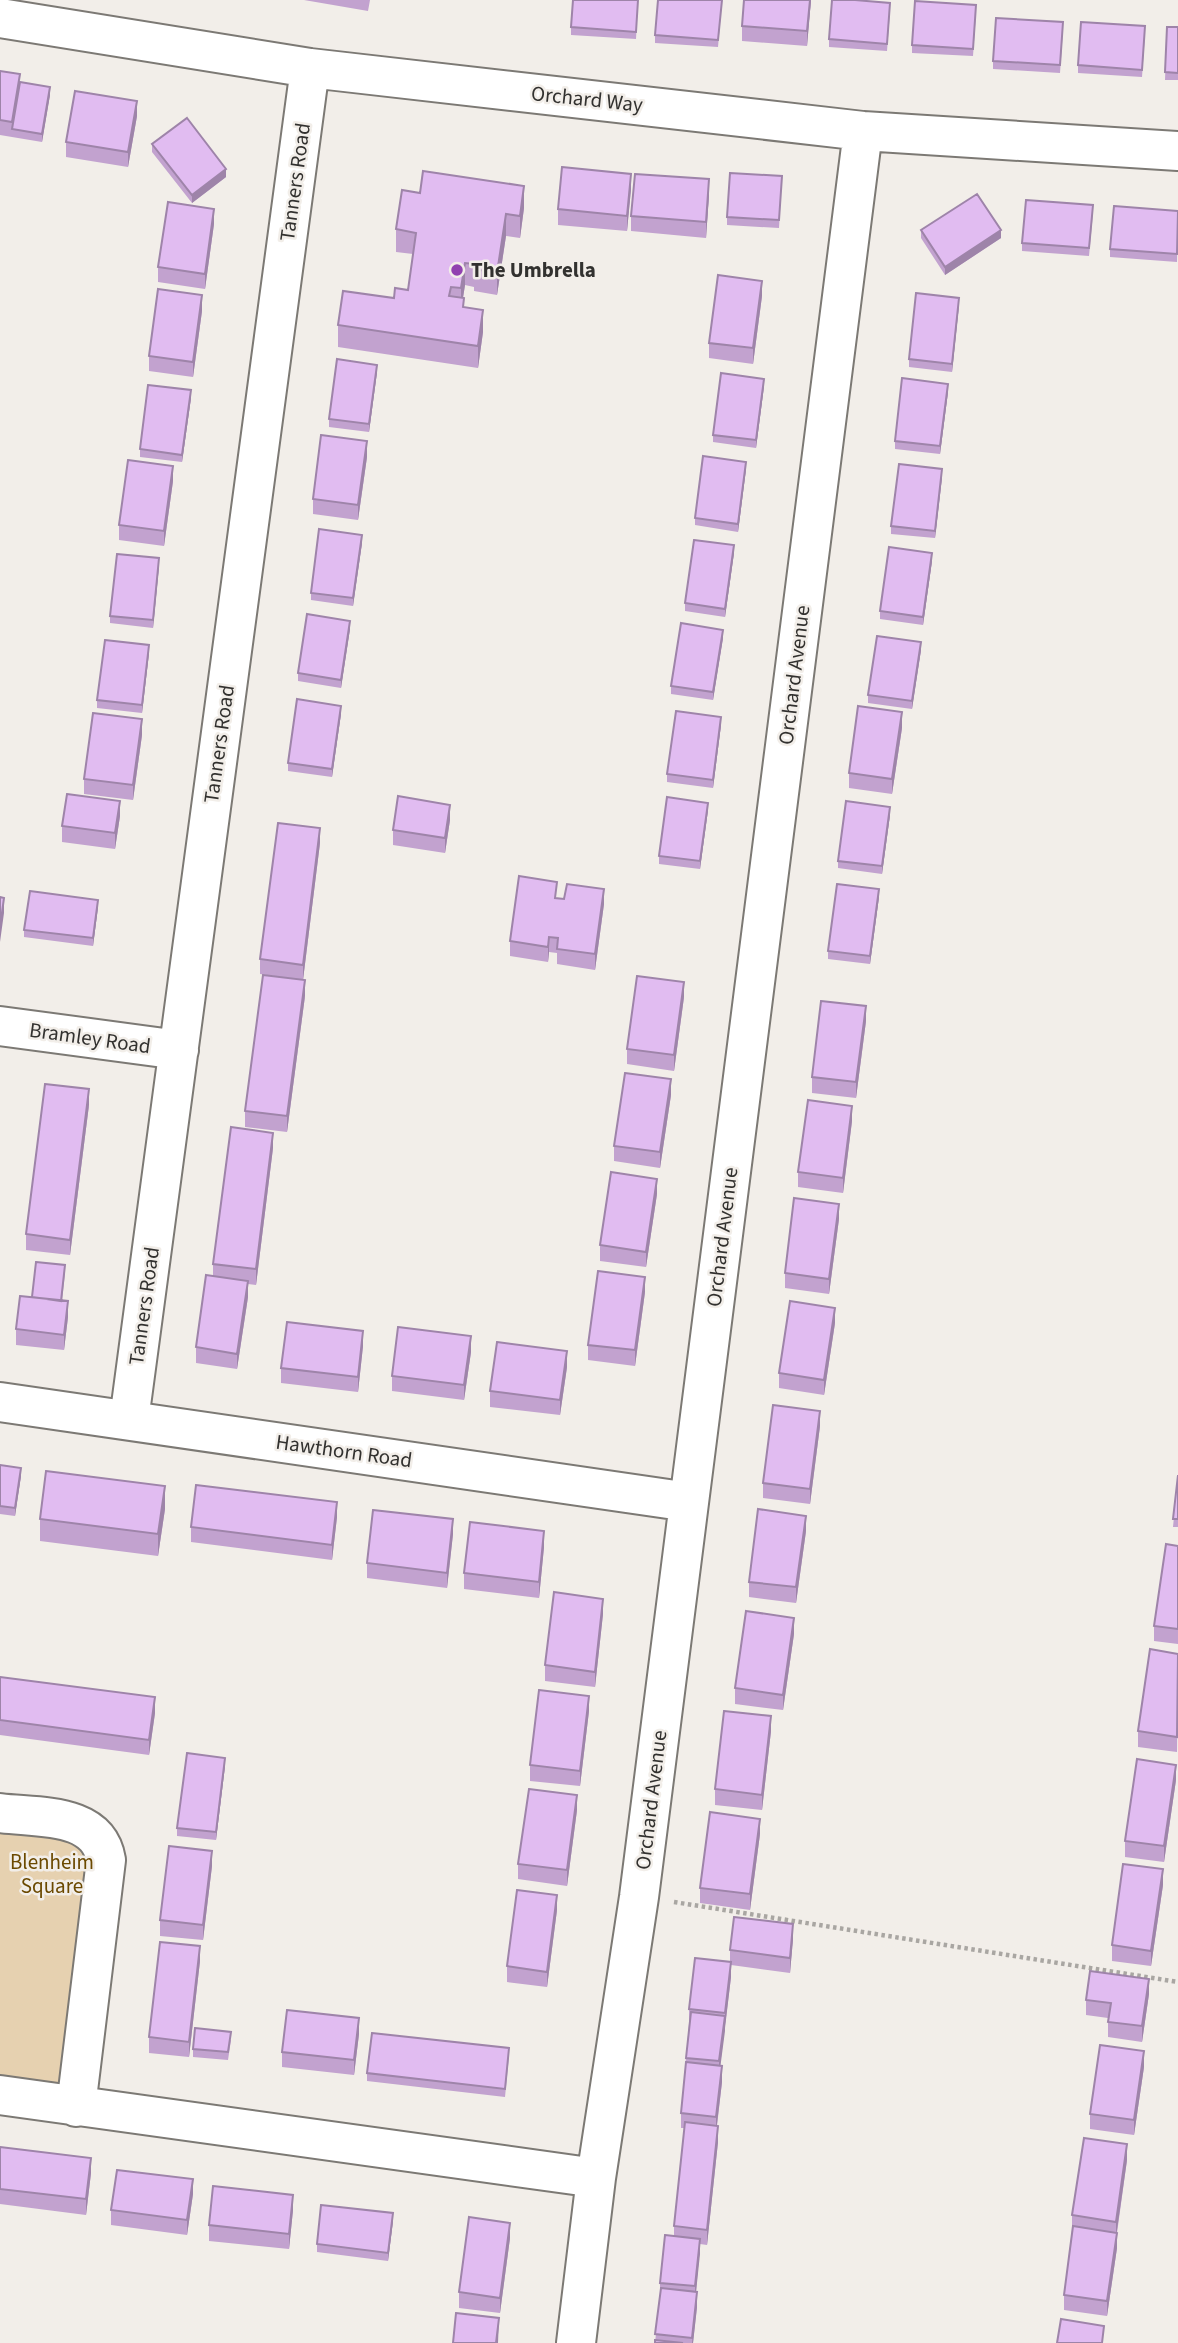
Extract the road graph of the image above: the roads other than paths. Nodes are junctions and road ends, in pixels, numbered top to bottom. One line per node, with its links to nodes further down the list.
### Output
1 (15, 14): 2 (street, Orchard Way)
2 (310, 68): 3 (street, Orchard Way); 6 (street, Tanners Road)
3 (863, 131): 4 (street, Orchard Way); 9 (street, Orchard Avenue)
4 (1178, 151)
5 (0, 1026): 6 (street, Bramley Road)
6 (179, 1049): 8 (street, Tanners Road)
7 (0, 1402): 8 (street, Hawthorn Road)
8 (129, 1420): 9 (street, Hawthorn Road)
9 (689, 1502): 13 (street, Orchard Avenue)
10 (0, 1813): 12 (street)
11 (0, 2095): 12 (street)
12 (76, 2107): 13 (street)
13 (596, 2178): 14 (street, Orchard Avenue)
14 (576, 2343)

